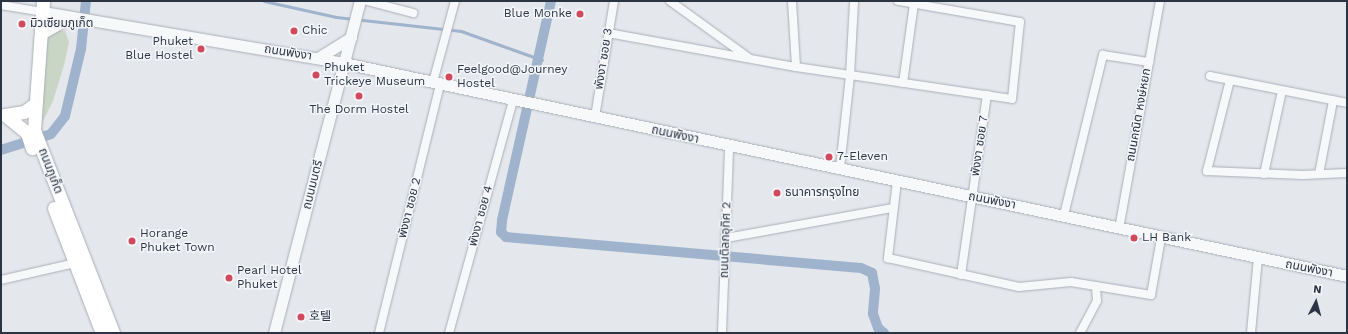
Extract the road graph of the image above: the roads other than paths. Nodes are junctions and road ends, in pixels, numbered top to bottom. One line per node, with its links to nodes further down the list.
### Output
1 (360, 1): 17 (street, ถนนมนตรี)
2 (367, 1): 13 (street)
3 (455, 1): 26 (street, พังงา ซอย 2)
4 (614, 1): 15 (street, พังงา ซอย 3)
5 (670, 1): 19 (street)
6 (792, 1): 22 (street)
7 (854, 1): 23 (street)
8 (898, 1): 10 (street)
9 (1160, 1): 20 (street, ถนนคณิต หงษ์หยก)
10 (914, 4): 27 (street); 29 (street)
11 (1, 5): 12 (street, ถนนพังงา)
12 (43, 6): 14 (street, ถนนพังงา); 16 (main road, ถนนภูเก็ต)
13 (414, 13)
14 (71, 17): 16 (street); 18 (street, ถนนพังงา)
15 (608, 33): 19 (street); 35 (street, พังงา ซอย 3)
16 (41, 34): 33 (main road, ถนนภูเก็ต)
17 (351, 37): 18 (street); 21 (street, ถนนมนตรี)
18 (318, 58): 21 (street, ถนนพังงา)
19 (752, 60): 22 (street)
20 (1149, 62): 45 (street); 46 (street, ถนนคณิต หงษ์หยก)
21 (344, 63): 26 (street, ถนนพังงา); 57 (street, ถนนมนตรี)
22 (796, 67): 23 (street)
23 (850, 76): 27 (street); 38 (street)
24 (1210, 76): 25 (street)
25 (1230, 80): 28 (street); 40 (street)
26 (437, 83): 30 (street, ถนนพังงา); 58 (street, พังงา ซอย 2)
27 (903, 83): 29 (street)
28 (1282, 91): 31 (street); 40 (street)
29 (987, 95): 43 (street, พังงา ซอย 7)
30 (514, 100): 35 (street, ถนนพังงา); 59 (street, พังงา ซอย 4)
31 (1333, 100): 32 (street); 41 (street)
32 (1347, 103)
33 (34, 104): 34 (main road); 36 (main road, ถนนภูเก็ต)
34 (3, 114): 36 (main road)
35 (595, 117): 37 (street, ถนนพังงา)
36 (30, 131): 50 (main road, ถนนภูเก็ต)
37 (729, 147): 38 (street, ถนนพังงา); 47 (street, ถนนติลกอุทิศ 2)
38 (840, 168): 42 (street, ถนนพังงา)
39 (1347, 173): 41 (street)
40 (1264, 174): 41 (street)
41 (1319, 174)
42 (897, 181): 43 (street, ถนนพังงา); 44 (street)
43 (973, 197): 45 (street, ถนนพังงา); 51 (street, พังงา ซอย 7)
44 (893, 208): 47 (street); 51 (street)
45 (1064, 215): 46 (street, ถนนพังงา)
46 (1119, 229): 48 (street, ถนนพังงา)
47 (726, 238): 60 (street, ถนนติลกอุทิศ 2)
48 (1161, 238): 49 (street, ถนนพังงา); 54 (street)
49 (1258, 258): 52 (street, ถนนพังงา); 62 (street)
50 (80, 262): 53 (street); 55 (main road, ถนนภูเก็ต); 56 (main road, ถนนภูเก็ต)
51 (961, 275): 54 (street)
52 (1347, 276)
53 (1, 280)
54 (1096, 286): 61 (street)
55 (102, 333)
56 (113, 333)
57 (274, 333)
58 (379, 333)
59 (449, 333)
60 (722, 333)
61 (1080, 333)
62 (1251, 333)

